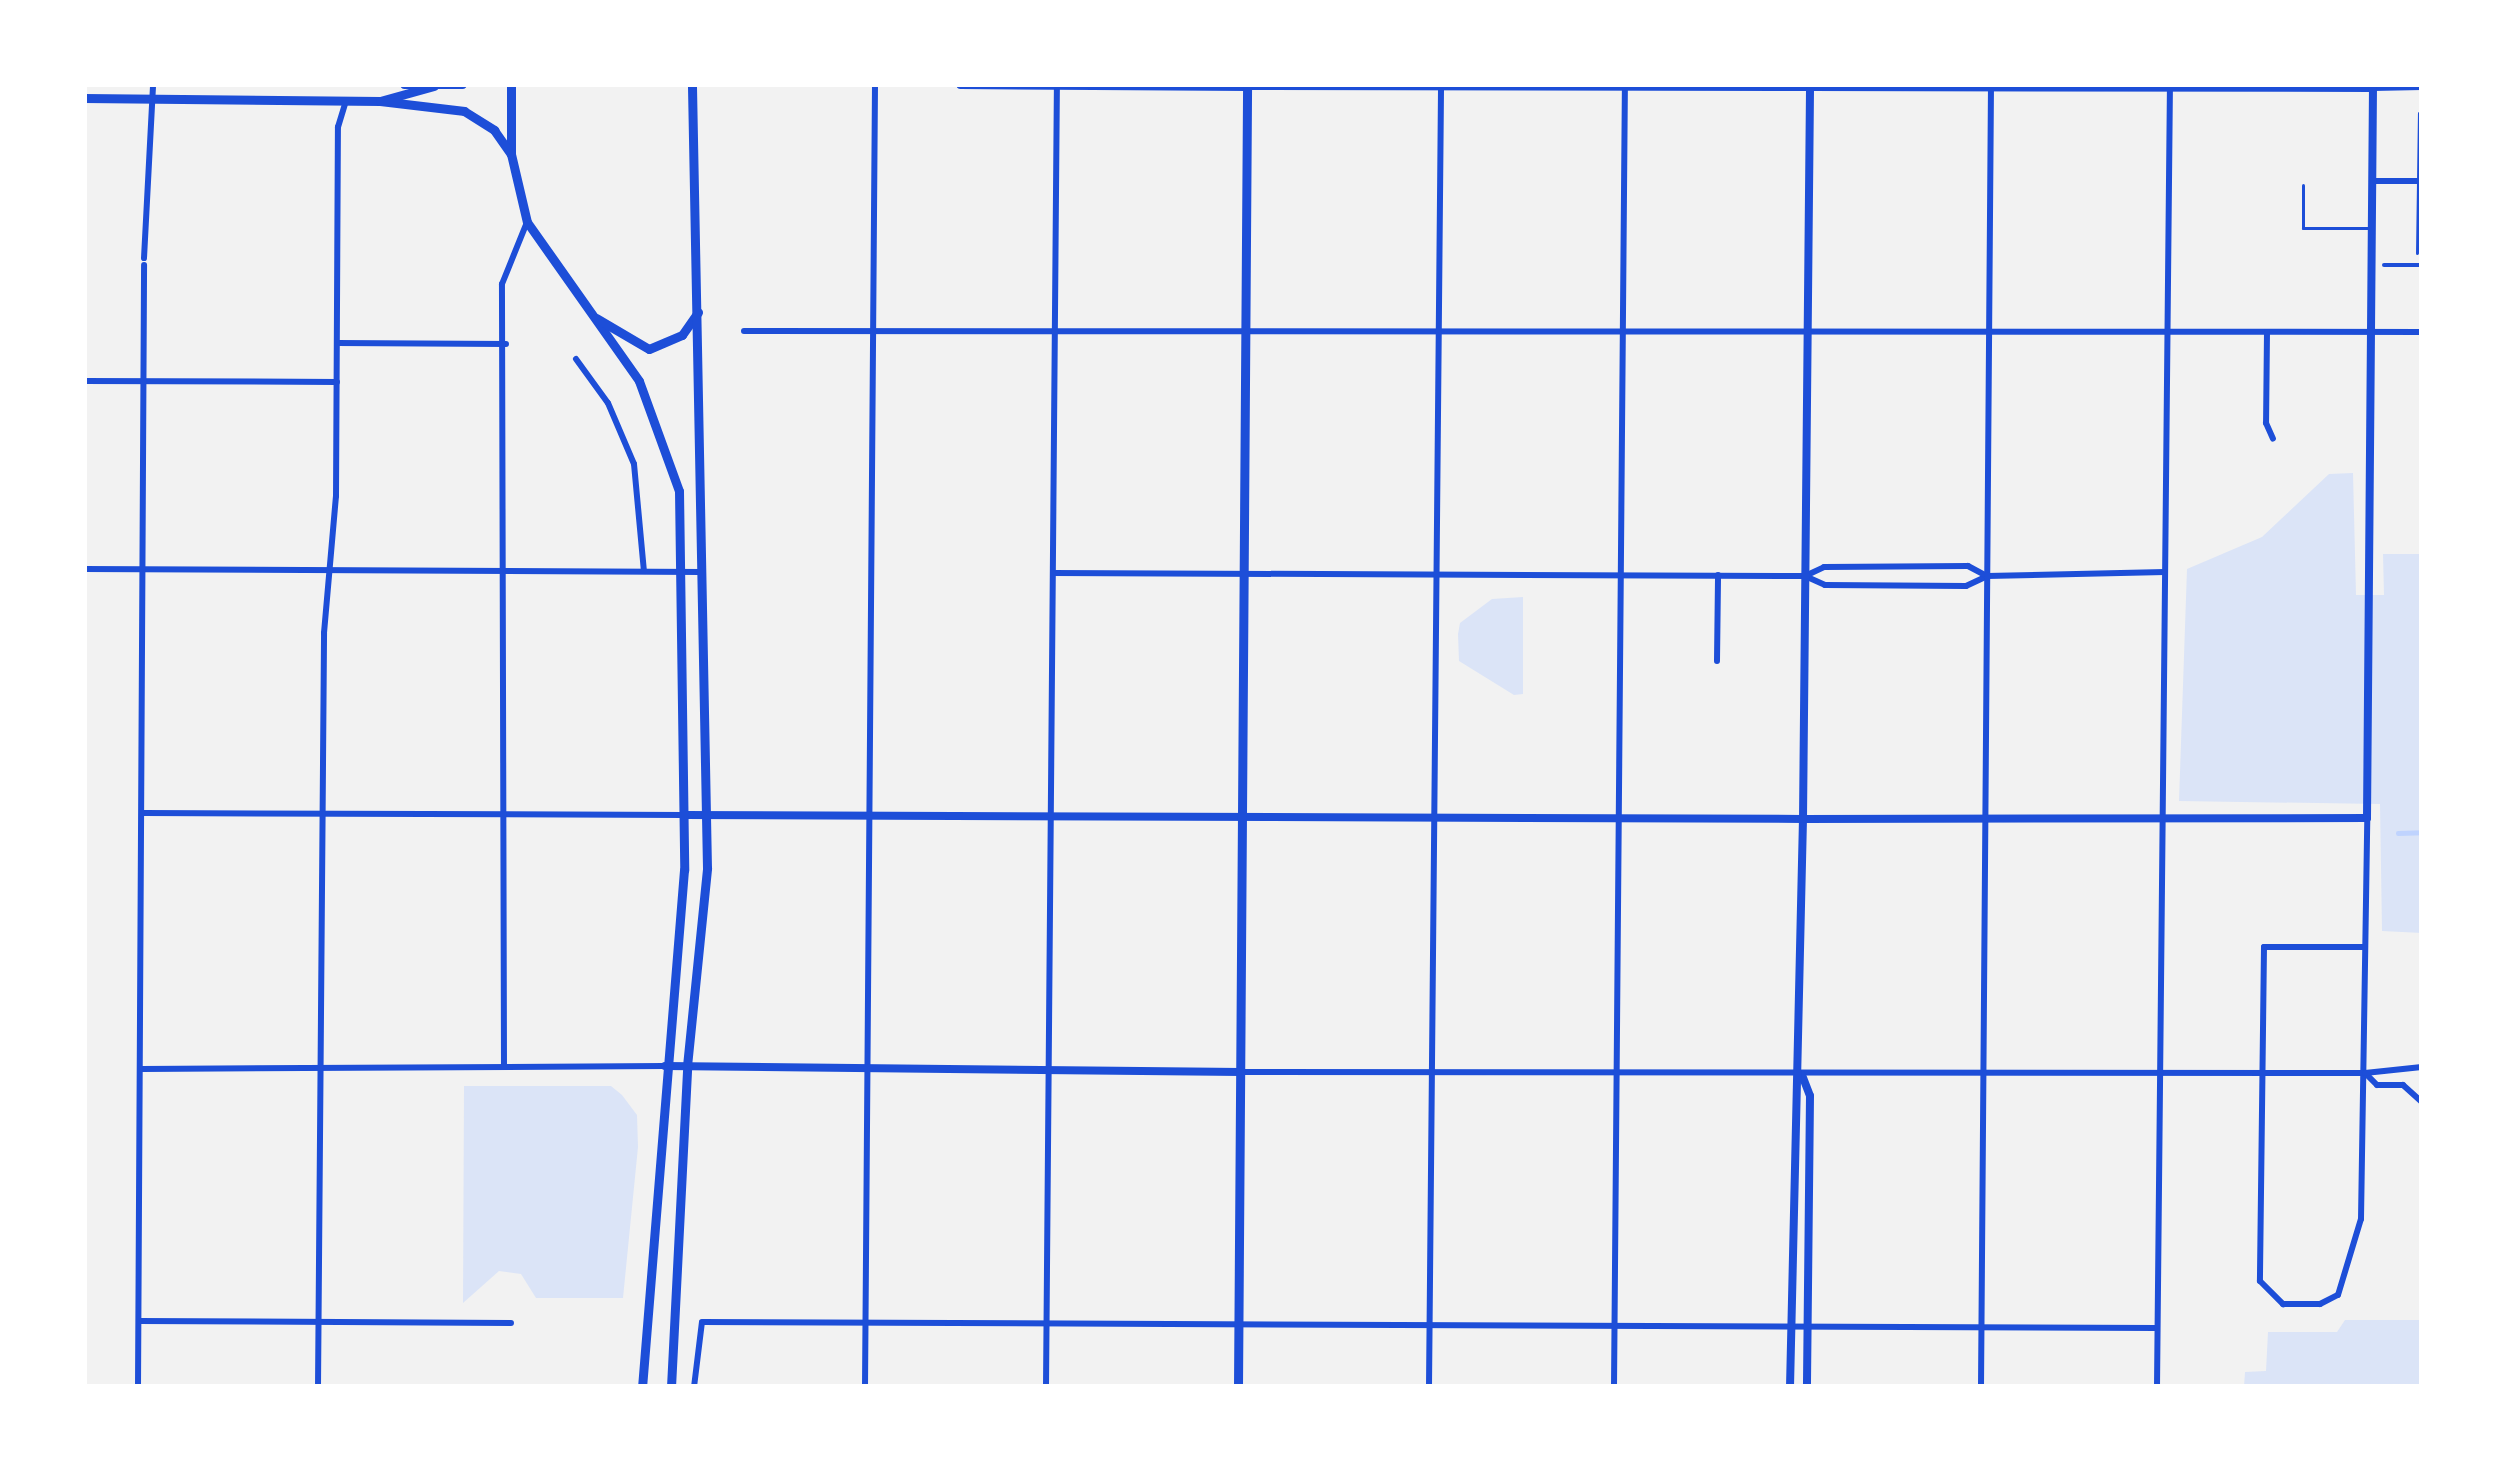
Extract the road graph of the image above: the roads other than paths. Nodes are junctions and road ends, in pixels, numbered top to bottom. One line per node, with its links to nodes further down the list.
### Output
1 (153, 84): 19 (street)
2 (404, 84): 11 (main road)
3 (462, 84): 11 (main road)
4 (511, 84): 24 (main road)
5 (692, 84): 33 (main road)
6 (875, 84): 35 (street)
7 (960, 84): 8 (main road)
8 (1057, 85): 9 (main road); 36 (street)
9 (1247, 85): 10 (main road); 38 (main road)
10 (1441, 85): 12 (main road); 39 (street)
11 (434, 86): 21 (main road)
12 (1624, 86): 13 (main road); 45 (street)
13 (1810, 86): 14 (main road); 40 (main road)
14 (1991, 86): 15 (main road); 46 (street)
15 (2170, 86): 16 (main road); 41 (street)
16 (2373, 86): 17 (street); 25 (main road)
17 (2422, 87)
18 (84, 98): 19 (main road)
19 (150, 99): 20 (main road); 51 (street)
20 (346, 100): 21 (main road); 47 (street)
21 (380, 101): 24 (main road)
22 (2420, 113): 23 (lane)
23 (2421, 135): 26 (lane)
24 (511, 154): 28 (main road)
25 (2372, 181): 26 (street); 29 (main road)
26 (2420, 181): 30 (lane)
27 (2303, 185): 29 (lane)
28 (527, 222): 34 (main road); 48 (street)
29 (2373, 228): 43 (main road)
30 (2417, 253): 32 (street)
31 (2384, 265): 32 (street)
32 (2420, 265)
33 (699, 310): 34 (main road); 60 (main road)
34 (586, 312): 59 (main road)
35 (872, 328): 36 (street); 37 (street); 75 (street)
36 (1055, 328): 38 (street); 62 (street)
37 (744, 331)
38 (1246, 332): 39 (street); 63 (main road)
39 (1439, 332): 45 (street); 64 (street)
40 (1808, 332): 45 (street); 46 (street); 67 (main road)
41 (2168, 332): 42 (street); 46 (street); 61 (street)
42 (2266, 332): 43 (street); 53 (street)
43 (2371, 332): 44 (street); 79 (main road)
44 (2422, 332)
45 (1622, 333): 65 (street)
46 (1989, 334): 68 (street)
47 (338, 343): 48 (street); 52 (street)
48 (506, 344): 57 (street)
49 (576, 359): 58 (street)
50 (84, 381): 51 (street)
51 (143, 381): 52 (street); 55 (street)
52 (337, 382): 56 (street)
53 (2273, 439)
54 (84, 569): 55 (street)
55 (144, 570): 56 (street); 70 (street)
56 (326, 570): 57 (street); 71 (street)
57 (504, 571): 58 (street); 74 (street)
58 (644, 571): 59 (street)
59 (683, 572): 60 (street); 72 (main road)
60 (706, 572): 73 (main road)
61 (2164, 572): 68 (street); 78 (street)
62 (1053, 573): 63 (street); 76 (street)
63 (1245, 574): 64 (street); 77 (main road)
64 (1436, 574): 65 (street); 83 (street)
65 (1618, 575): 66 (street); 80 (street)
66 (1718, 575): 67 (street); 69 (street)
67 (1805, 576): 68 (street); 68 (street); 81 (main road)
68 (1987, 576): 82 (street)
69 (1717, 661)
70 (144, 813): 71 (street); 89 (street)
71 (322, 814): 74 (street); 90 (street)
72 (684, 815): 73 (main road); 74 (street); 85 (main road)
73 (707, 815): 75 (main road); 86 (main road)
74 (504, 816): 87 (street)
75 (870, 816): 76 (main road); 91 (street)
76 (1050, 817): 77 (main road); 92 (street)
77 (1243, 818): 83 (main road); 93 (main road)
78 (2163, 818): 79 (main road); 82 (main road); 99 (street)
79 (2367, 818): 84 (street)
80 (1616, 819): 81 (main road); 83 (main road); 95 (street)
81 (1803, 819): 82 (main road); 97 (main road)
82 (1984, 819): 98 (street)
83 (1435, 820): 94 (street)
84 (2365, 947): 96 (street); 100 (street)
85 (664, 1066): 86 (main road); 87 (street); 117 (main road)
86 (687, 1066): 91 (main road); 118 (main road)
87 (504, 1067): 90 (street)
88 (2420, 1067): 96 (street); 101 (street)
89 (142, 1069): 90 (street); 103 (street)
90 (320, 1069): 104 (street)
91 (867, 1072): 92 (main road); 106 (street)
92 (1048, 1072): 93 (main road); 107 (street)
93 (1241, 1072): 94 (street); 108 (main road)
94 (1432, 1072): 95 (street); 111 (street)
95 (1612, 1073): 97 (street); 114 (street)
96 (2365, 1073): 100 (street); 100 (street); 101 (street)
97 (1801, 1074): 98 (street); 109 (main road); 110 (main road)
98 (1982, 1074): 99 (street); 112 (street)
99 (2160, 1075): 100 (street); 113 (street)
100 (2262, 1076)
101 (2403, 1084): 102 (street)
102 (2422, 1102)
103 (139, 1321): 104 (street); 115 (street)
104 (317, 1322): 105 (street); 116 (street)
105 (511, 1323)
106 (865, 1324): 107 (street); 119 (street); 120 (street)
107 (1047, 1324): 108 (street); 121 (street)
108 (1239, 1325): 111 (street); 122 (main road)
109 (1791, 1326): 110 (street); 114 (street); 125 (main road)
110 (1808, 1326): 112 (street); 126 (main road)
111 (1429, 1328): 114 (street); 123 (street)
112 (1982, 1328): 113 (street); 127 (street)
113 (2157, 1328): 128 (street)
114 (1614, 1329): 124 (street)
115 (138, 1387)
116 (318, 1387)
117 (642, 1387)
118 (671, 1387)
119 (694, 1387)
120 (865, 1387)
121 (1046, 1387)
122 (1238, 1387)
123 (1429, 1387)
124 (1614, 1387)
125 (1790, 1387)
126 (1807, 1387)
127 (1982, 1387)
128 (2157, 1387)

